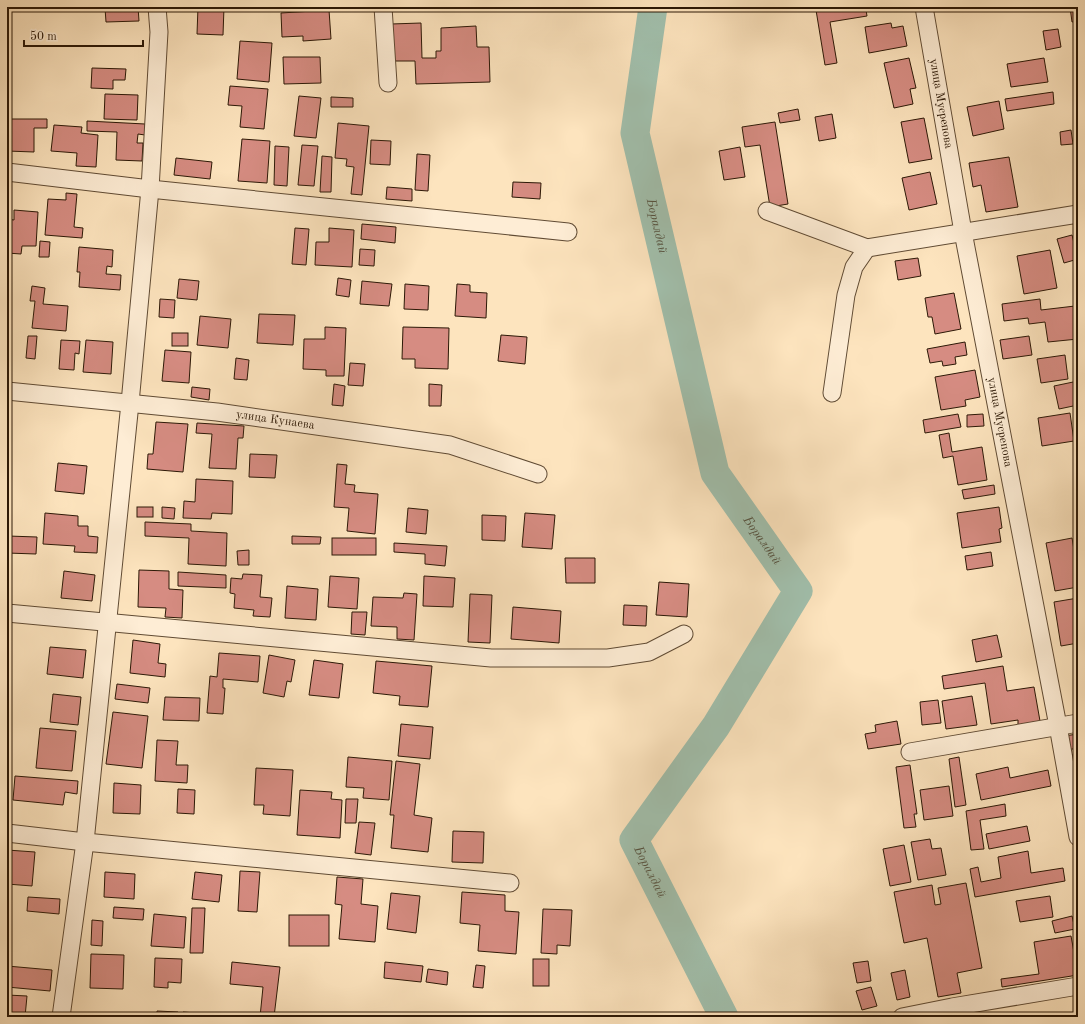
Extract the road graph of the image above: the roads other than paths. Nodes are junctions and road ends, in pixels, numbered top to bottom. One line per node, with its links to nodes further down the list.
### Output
1 (157, 7): 6 (street)
2 (382, 7): 4 (street)
3 (924, 7): 10 (street, улица Мусрепова)
4 (388, 83)
5 (7, 172): 6 (street)
6 (150, 189): 9 (street); 14 (street)
7 (767, 211): 11 (street)
8 (1078, 214): 10 (street)
9 (568, 232)
10 (963, 232): 11 (street); 20 (street, улица Мусрепова)
11 (867, 248): 13 (street)
12 (7, 391): 14 (street, улица Кунаева)
13 (832, 393)
14 (130, 403): 15 (street, улица Кунаева); 17 (street)
15 (538, 474)
16 (7, 613): 17 (street)
17 (107, 624): 18 (street); 24 (street)
18 (684, 634)
19 (1078, 723): 20 (street)
20 (1058, 726): 21 (street); 23 (street, улица Мусрепова)
21 (910, 752)
22 (7, 833): 24 (street)
23 (1078, 837)
24 (85, 842): 25 (street); 27 (street)
25 (510, 883)
26 (1078, 986): 28 (street)
27 (61, 1017)
28 (902, 1017)

